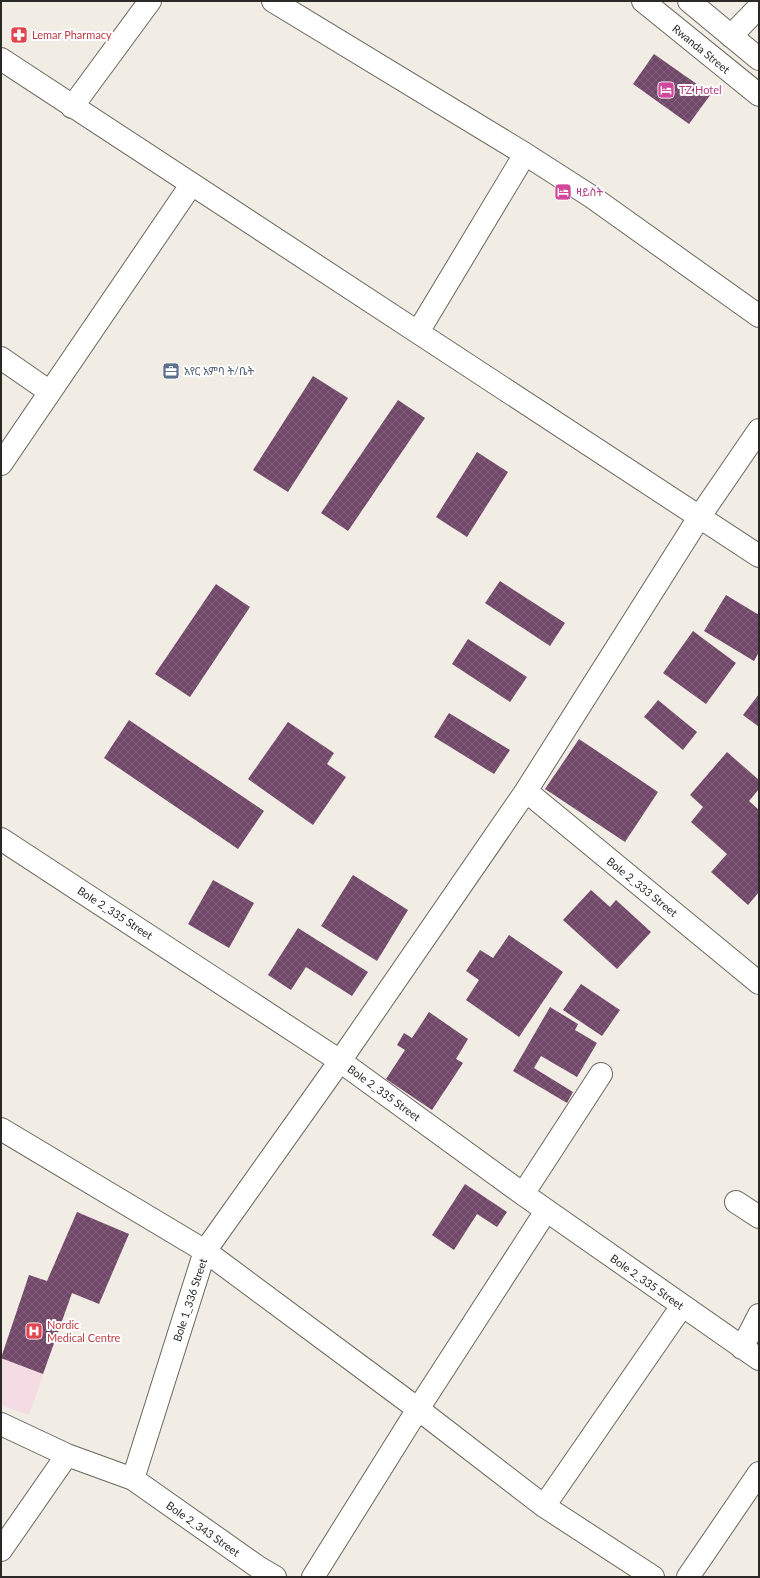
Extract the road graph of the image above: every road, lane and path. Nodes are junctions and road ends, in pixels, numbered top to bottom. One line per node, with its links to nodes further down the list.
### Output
1 (150, 1): 10 (street)
2 (273, 1): 11 (street)
3 (643, 1): 9 (street, Rwanda Street)
4 (689, 1): 6 (street)
5 (759, 7): 6 (street)
6 (731, 36): 8 (street)
7 (1, 59): 10 (street)
8 (759, 59)
9 (759, 95)
10 (72, 107): 12 (street)
11 (525, 154): 13 (street); 14 (street)
12 (191, 185): 14 (street); 16 (street)
13 (759, 316)
14 (418, 332): 19 (street)
15 (1, 358): 16 (street)
16 (50, 392): 18 (street)
17 (759, 430): 19 (street, Bole 1_336 Street)
18 (1, 464)
19 (700, 516): 20 (street); 21 (street, Bole 1_336 Street)
20 (759, 556)
21 (526, 791): 23 (street, Bole 2_333 Street); 24 (street, Bole 1_336 Street)
22 (1, 839): 24 (street, Bole 2_335 Street)
23 (759, 983)
24 (340, 1061): 27 (street, Bole 2_335 Street); 31 (street, Bole 1_336 Street)
25 (601, 1074): 27 (street)
26 (1, 1129): 31 (street)
27 (523, 1194): 29 (street, Bole 2_335 Street)
28 (736, 1202): 30 (street)
29 (546, 1211): 32 (street, Bole 2_335 Street); 35 (street)
30 (759, 1217)
31 (205, 1251): 35 (street); 39 (street, Bole 1_336 Street)
32 (682, 1306): 34 (street, Bole 2_335 Street); 40 (street)
33 (759, 1315): 34 (street)
34 (751, 1354)
35 (418, 1409): 40 (street); 43 (street)
36 (1, 1424): 37 (street, Bole 2_343 Street)
37 (67, 1455): 39 (street, Bole 2_343 Street); 41 (street)
38 (759, 1473): 45 (street)
39 (132, 1479): 42 (street, Bole 2_343 Street)
40 (544, 1506): 44 (street)
41 (1, 1550)
42 (261, 1574)
43 (313, 1577)
44 (653, 1577)
45 (688, 1577)

